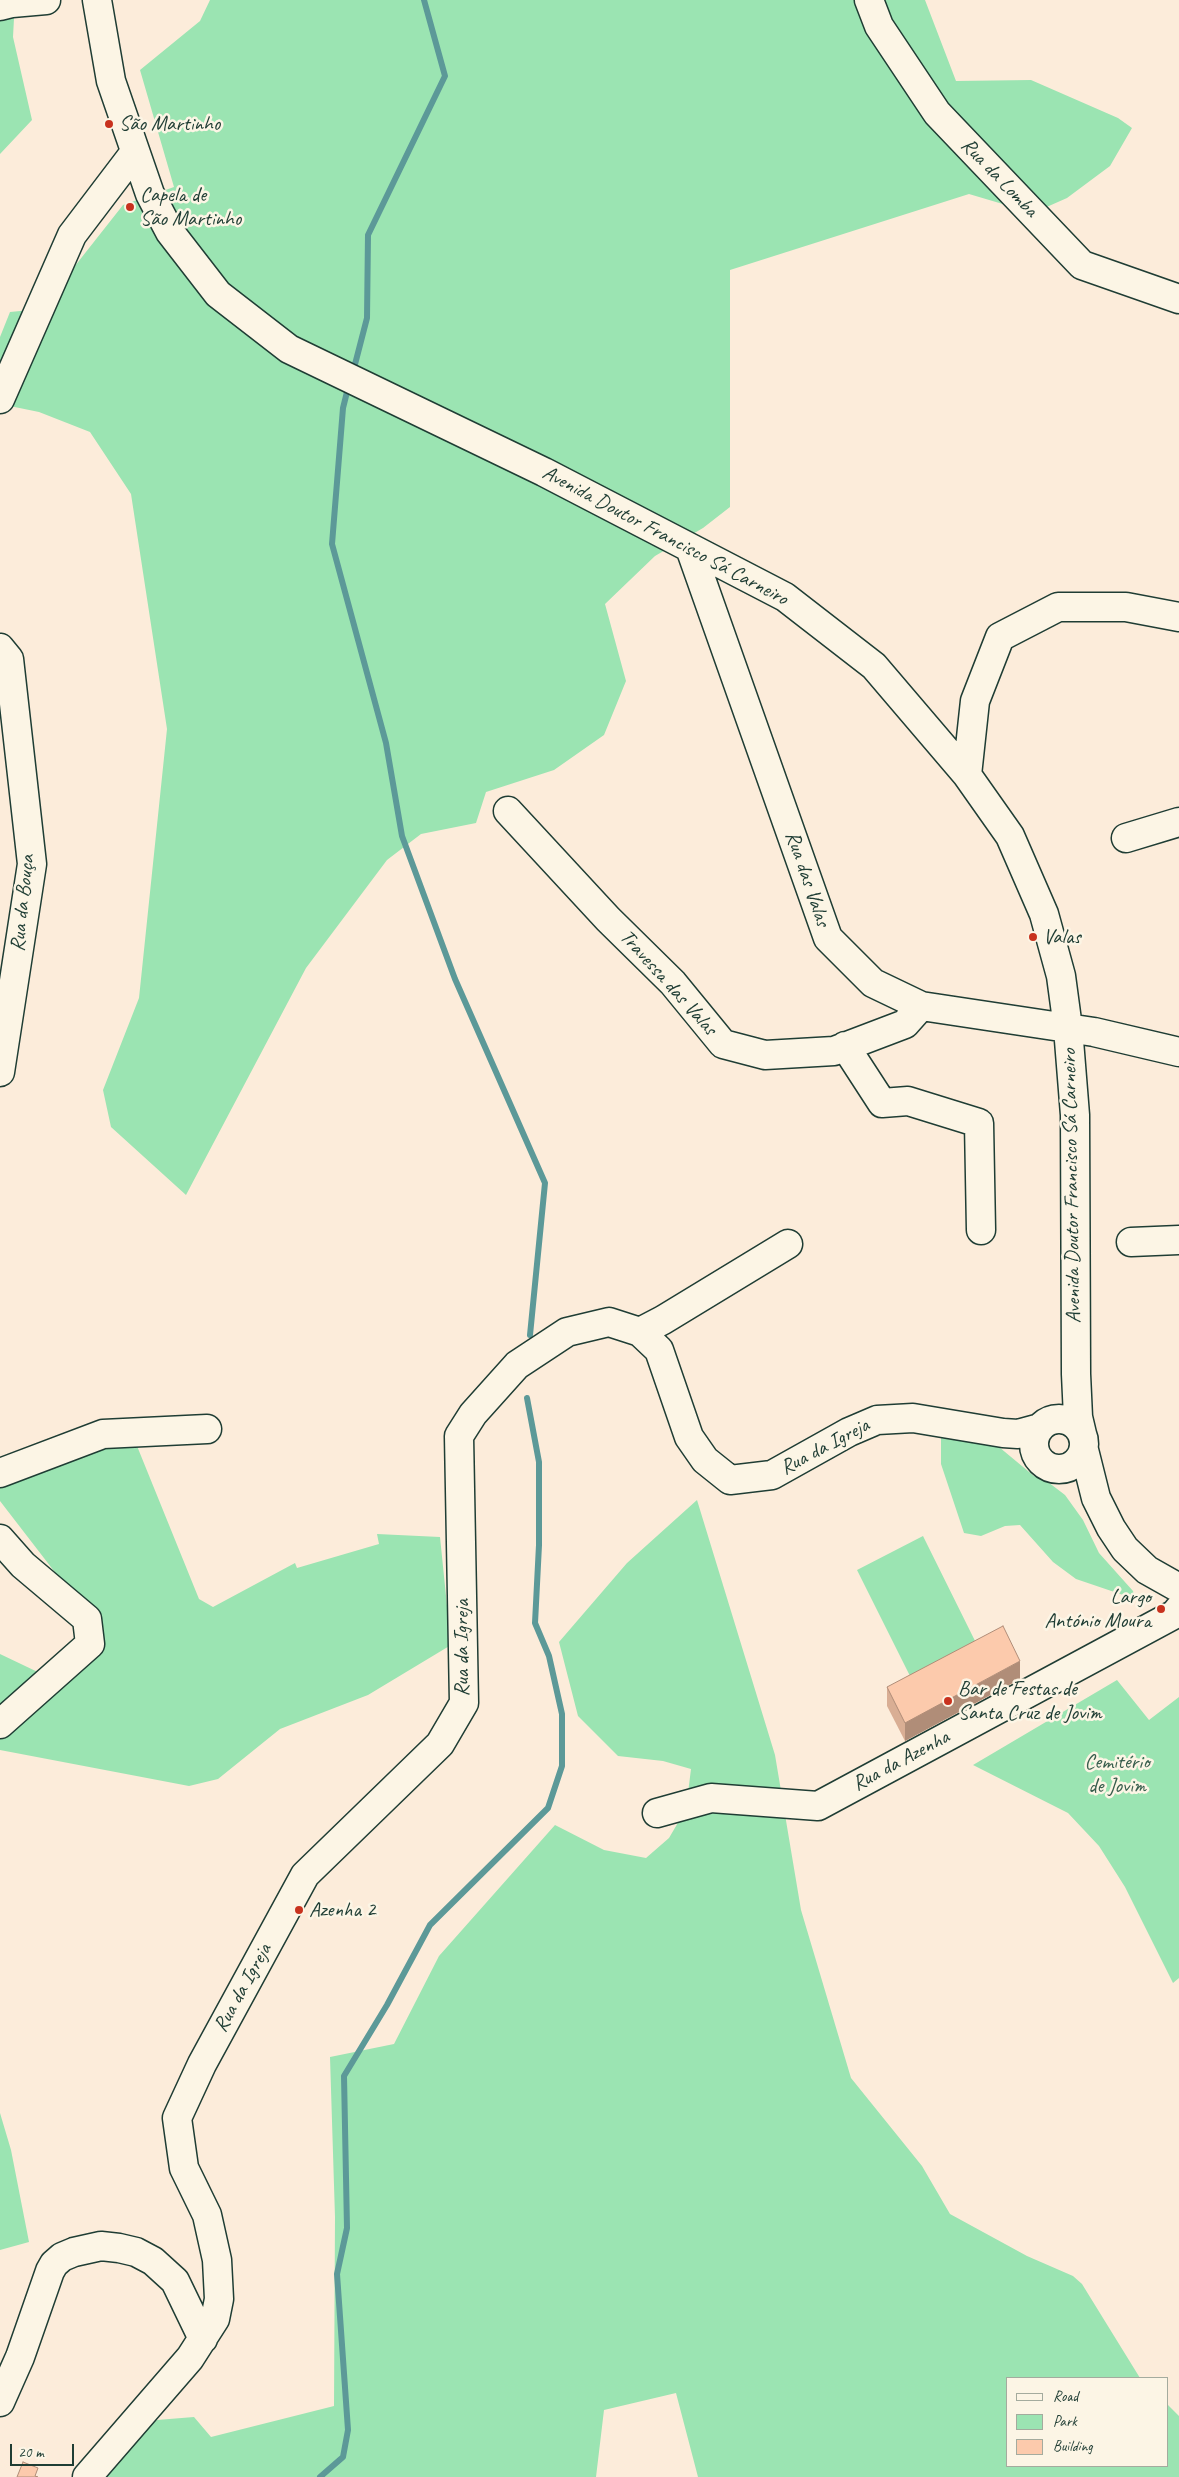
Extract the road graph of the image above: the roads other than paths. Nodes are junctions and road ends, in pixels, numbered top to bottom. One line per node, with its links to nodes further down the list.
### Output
1 (46, 0): 4 (street)
2 (97, 0): 5 (street, Avenida Doutor Francisco Sá Carneiro)
3 (869, 0): 6 (street, Rua da Lomba)
4 (0, 6)
5 (134, 152): 7 (street); 8 (street, Avenida Doutor Francisco Sá Carneiro)
6 (1179, 299)
7 (0, 399)
8 (690, 548): 11 (street, Avenida Doutor Francisco Sá Carneiro); 15 (street, Rua das Valas)
9 (1179, 617): 11 (street)
10 (0, 648): 19 (street, Rua da Bouça)
11 (967, 775): 16 (street, Avenida Doutor Francisco Sá Carneiro)
12 (508, 811): 17 (street, Travessa das Valas)
13 (1179, 822): 14 (street)
14 (1126, 838)
15 (921, 1006): 16 (street, Rua das Valas); 17 (street, Travessa das Valas)
16 (1068, 1028): 18 (street, Rua das Valas); 25 (street, Avenida Doutor Francisco Sá Carneiro)
17 (846, 1046): 20 (street)
18 (1179, 1052)
19 (0, 1072)
20 (981, 1230)
21 (1179, 1240): 22 (street)
22 (1131, 1242)
23 (788, 1244): 24 (street)
24 (640, 1332): 28 (street, Rua da Igreja); 38 (street, Rua da Igreja)
25 (1076, 1374): 26 (street, Avenida Doutor Francisco Sá Carneiro); 29 (street, Avenida Doutor Francisco Sá Carneiro)
26 (1048, 1424): 28 (street, Rua da Igreja); 29 (street); 30 (street)
27 (207, 1429): 31 (street)
28 (985, 1431): 30 (street, Rua da Igreja)
29 (1083, 1441): 30 (street); 32 (street, Avenida Doutor Francisco Sá Carneiro)
30 (1046, 1464): 32 (street, Rua da Igreja)
31 (0, 1473)
32 (1101, 1510): 34 (street)
33 (0, 1539): 36 (street)
34 (1179, 1588)
35 (1178, 1614): 37 (street, Rua da Azenha)
36 (0, 1724)
37 (657, 1813)
38 (203, 2339): 39 (street); 40 (street, Rua da Igreja)
39 (0, 2402)
40 (87, 2477)

